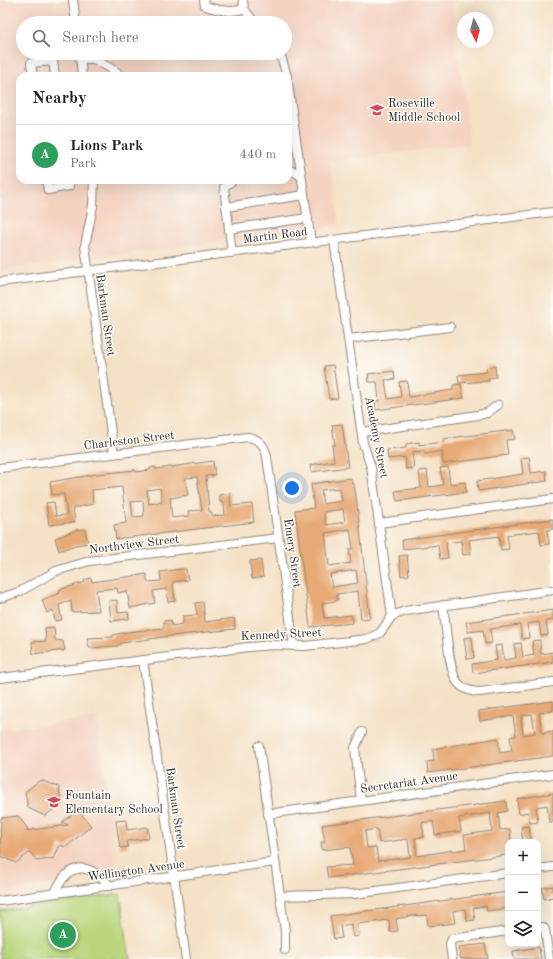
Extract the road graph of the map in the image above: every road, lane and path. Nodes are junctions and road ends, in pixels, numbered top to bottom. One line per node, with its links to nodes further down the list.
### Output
1 (73, 0): 5 (street)
2 (243, 0): 4 (street)
3 (204, 3): 4 (street)
4 (244, 9): 6 (street)
5 (75, 16)
6 (250, 16)
7 (80, 60): 12 (street)
8 (96, 60): 13 (street)
9 (282, 60): 14 (street)
10 (32, 72): 11 (street)
11 (54, 72)
12 (82, 72)
13 (117, 72)
14 (286, 72)
15 (292, 112): 17 (street)
16 (292, 171): 17 (street)
17 (301, 176): 22 (street)
18 (47, 184): 19 (street)
19 (69, 184)
20 (95, 184): 30 (street, Barkman Street)
21 (228, 184): 23 (street)
22 (304, 195): 23 (street); 25 (street)
23 (226, 207): 26 (street)
24 (553, 212): 27 (street, Martin Road)
25 (308, 218): 26 (street); 28 (street)
26 (229, 229): 29 (street)
27 (334, 240): 28 (street, Martin Road); 33 (street, Academy Street)
28 (311, 242): 29 (street, Martin Road)
29 (232, 253): 30 (street, Martin Road)
30 (88, 271): 31 (street, Martin Road); 37 (street, Barkman Street)
31 (0, 282)
32 (450, 327): 33 (street)
33 (348, 340): 35 (street, Academy Street)
34 (498, 406): 35 (street)
35 (362, 432): 40 (street, Academy Street)
36 (260, 441): 37 (street, Charleston Street); 41 (street, Emery Street)
37 (114, 454): 38 (street, Charleston Street)
38 (0, 468)
39 (553, 500): 40 (street)
40 (379, 523): 45 (street, Academy Street)
41 (278, 538): 43 (street, Northview Street); 46 (street, Emery Street)
42 (553, 590): 44 (street)
43 (0, 598)
44 (443, 605): 45 (street); 49 (street)
45 (392, 616): 46 (street, Kennedy Street)
46 (294, 646): 47 (street, Kennedy Street)
47 (143, 660): 48 (street, Kennedy Street); 59 (street, Barkman Street)
48 (0, 678)
49 (553, 682)
50 (362, 732): 53 (street)
51 (259, 746): 54 (street)
52 (553, 774): 53 (street, Secretariat Avenue)
53 (361, 801): 54 (street, Secretariat Avenue)
54 (268, 814): 55 (street)
55 (275, 862): 59 (street, Wellington Avenue); 62 (street)
56 (553, 867): 57 (street)
57 (541, 869)
58 (505, 873): 62 (street)
59 (174, 877): 60 (street, Wellington Avenue); 67 (street, Barkman Street)
60 (110, 886): 61 (street, Wellington Avenue); 61 (street)
61 (55, 894): 63 (street, Wellington Avenue)
62 (280, 896): 66 (street)
63 (0, 901)
64 (541, 927): 69 (street)
65 (505, 931): 68 (street)
66 (285, 950)
67 (186, 959)
68 (452, 959)
69 (549, 959)

